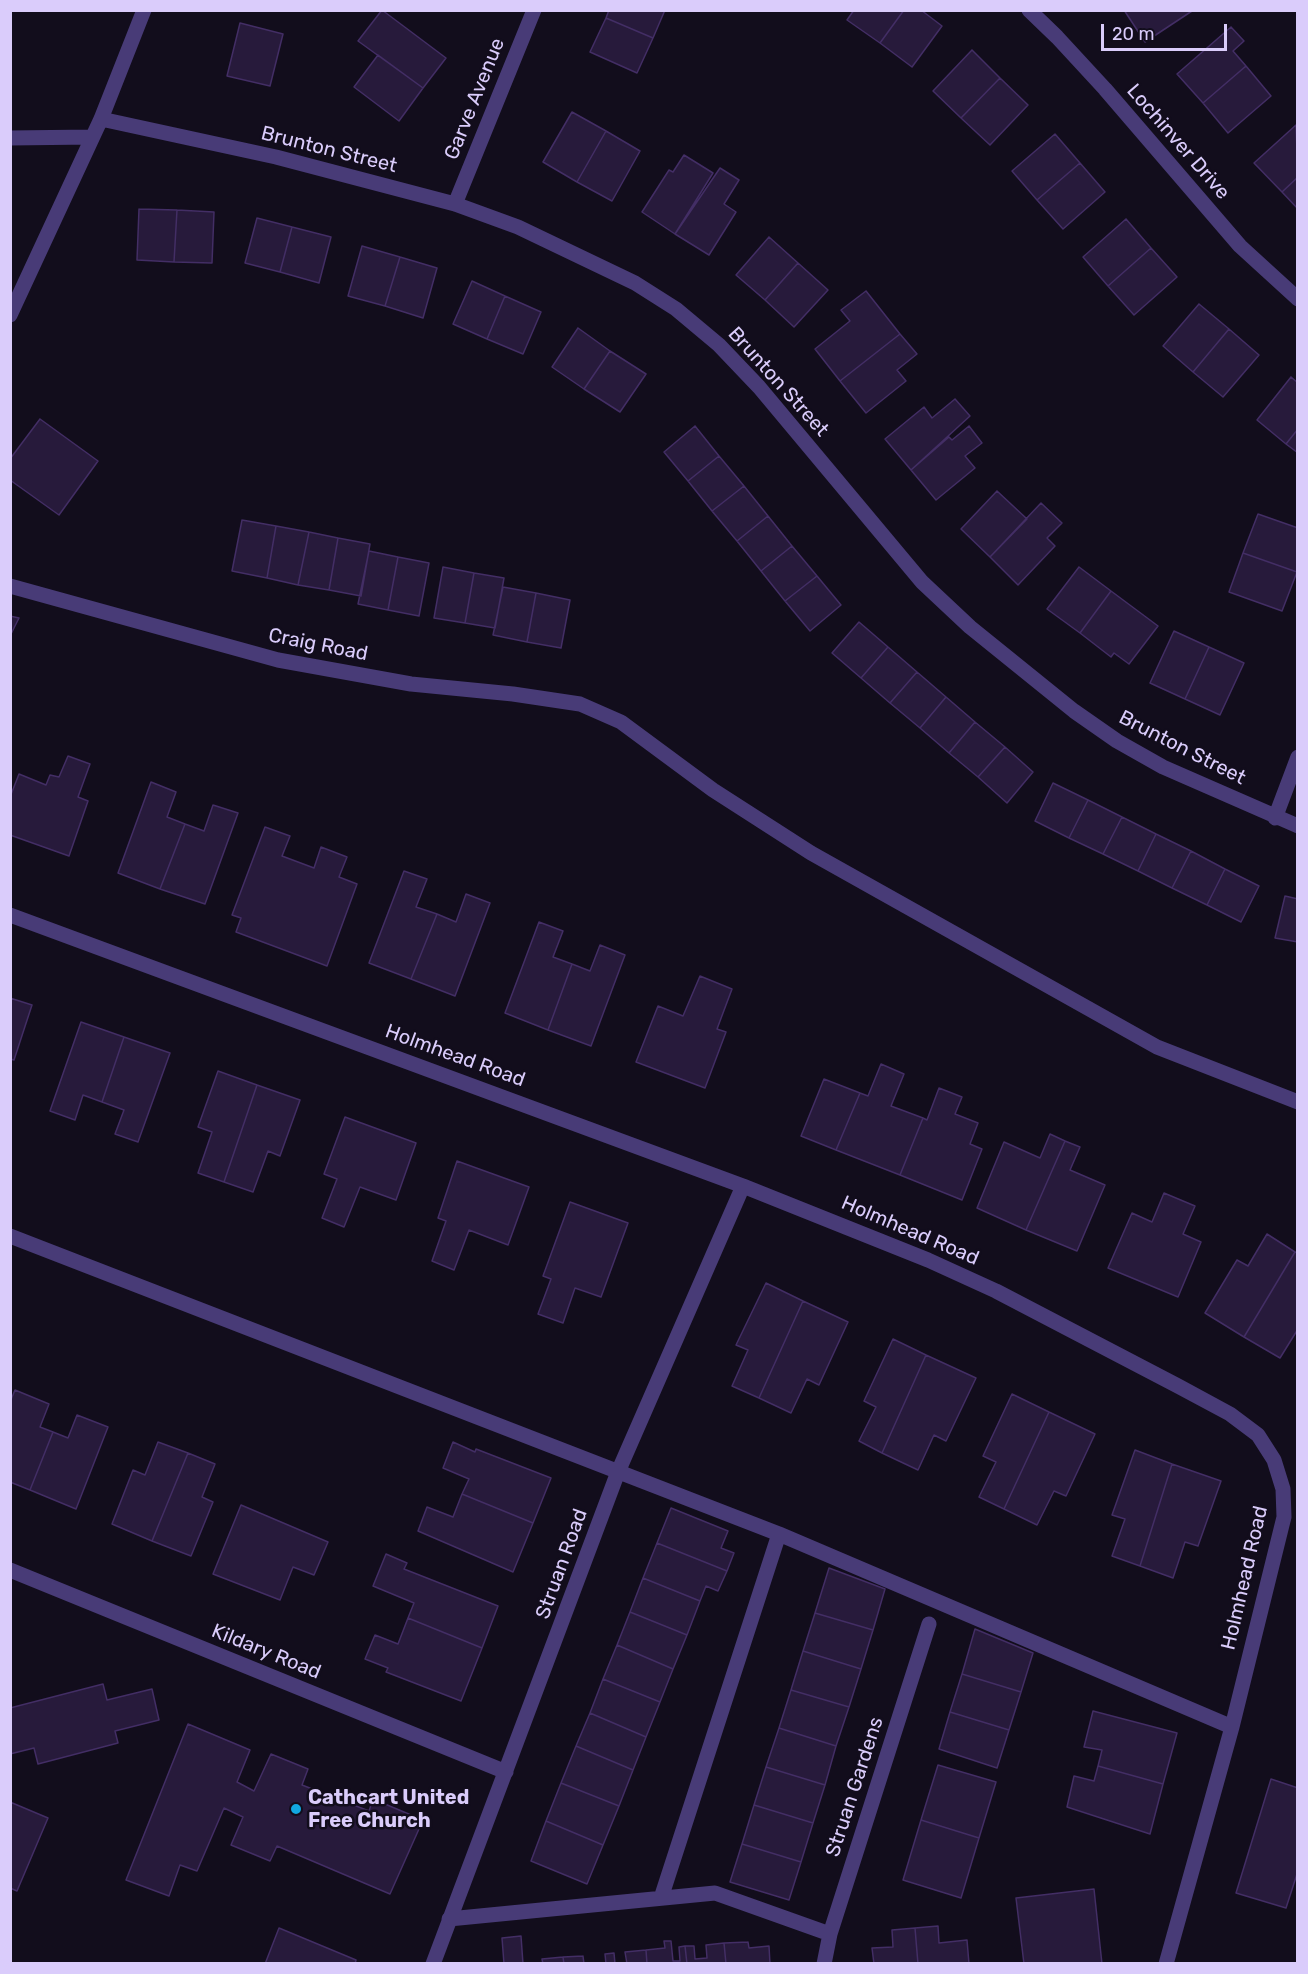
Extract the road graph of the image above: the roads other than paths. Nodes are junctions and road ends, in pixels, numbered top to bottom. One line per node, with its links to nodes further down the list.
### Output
1 (144, 10): 4 (street)
2 (534, 10): 7 (street, Garve Avenue)
3 (1029, 10): 8 (street, Lochinver Drive)
4 (101, 119): 5 (street); 7 (street, Brunton Street)
5 (92, 137): 6 (street); 9 (street)
6 (10, 138)
7 (455, 204): 12 (street, Brunton Street)
8 (1298, 300)
9 (10, 315)
10 (10, 585): 15 (street, Craig Road)
11 (1298, 757): 12 (street)
12 (1275, 818): 13 (street, Brunton Street)
13 (1298, 826)
14 (10, 915): 16 (street, Holmhead Road)
15 (1298, 1102)
16 (743, 1186): 18 (street, Struan Road); 22 (street, Holmhead Road)
17 (10, 1236): 18 (street)
18 (618, 1472): 19 (street); 23 (street, Struan Road)
19 (780, 1534): 22 (street); 24 (street)
20 (12, 1573): 23 (street, Kildary Road)
21 (929, 1624): 26 (street, Struan Gardens)
22 (1232, 1727): 29 (street, Holmhead Road)
23 (506, 1772): 25 (street, Struan Road)
24 (661, 1898): 25 (street); 26 (street)
25 (449, 1919): 27 (street, Struan Road)
26 (830, 1934): 28 (street, Struan Gardens)
27 (433, 1964)
28 (824, 1964)
29 (1166, 1964)

